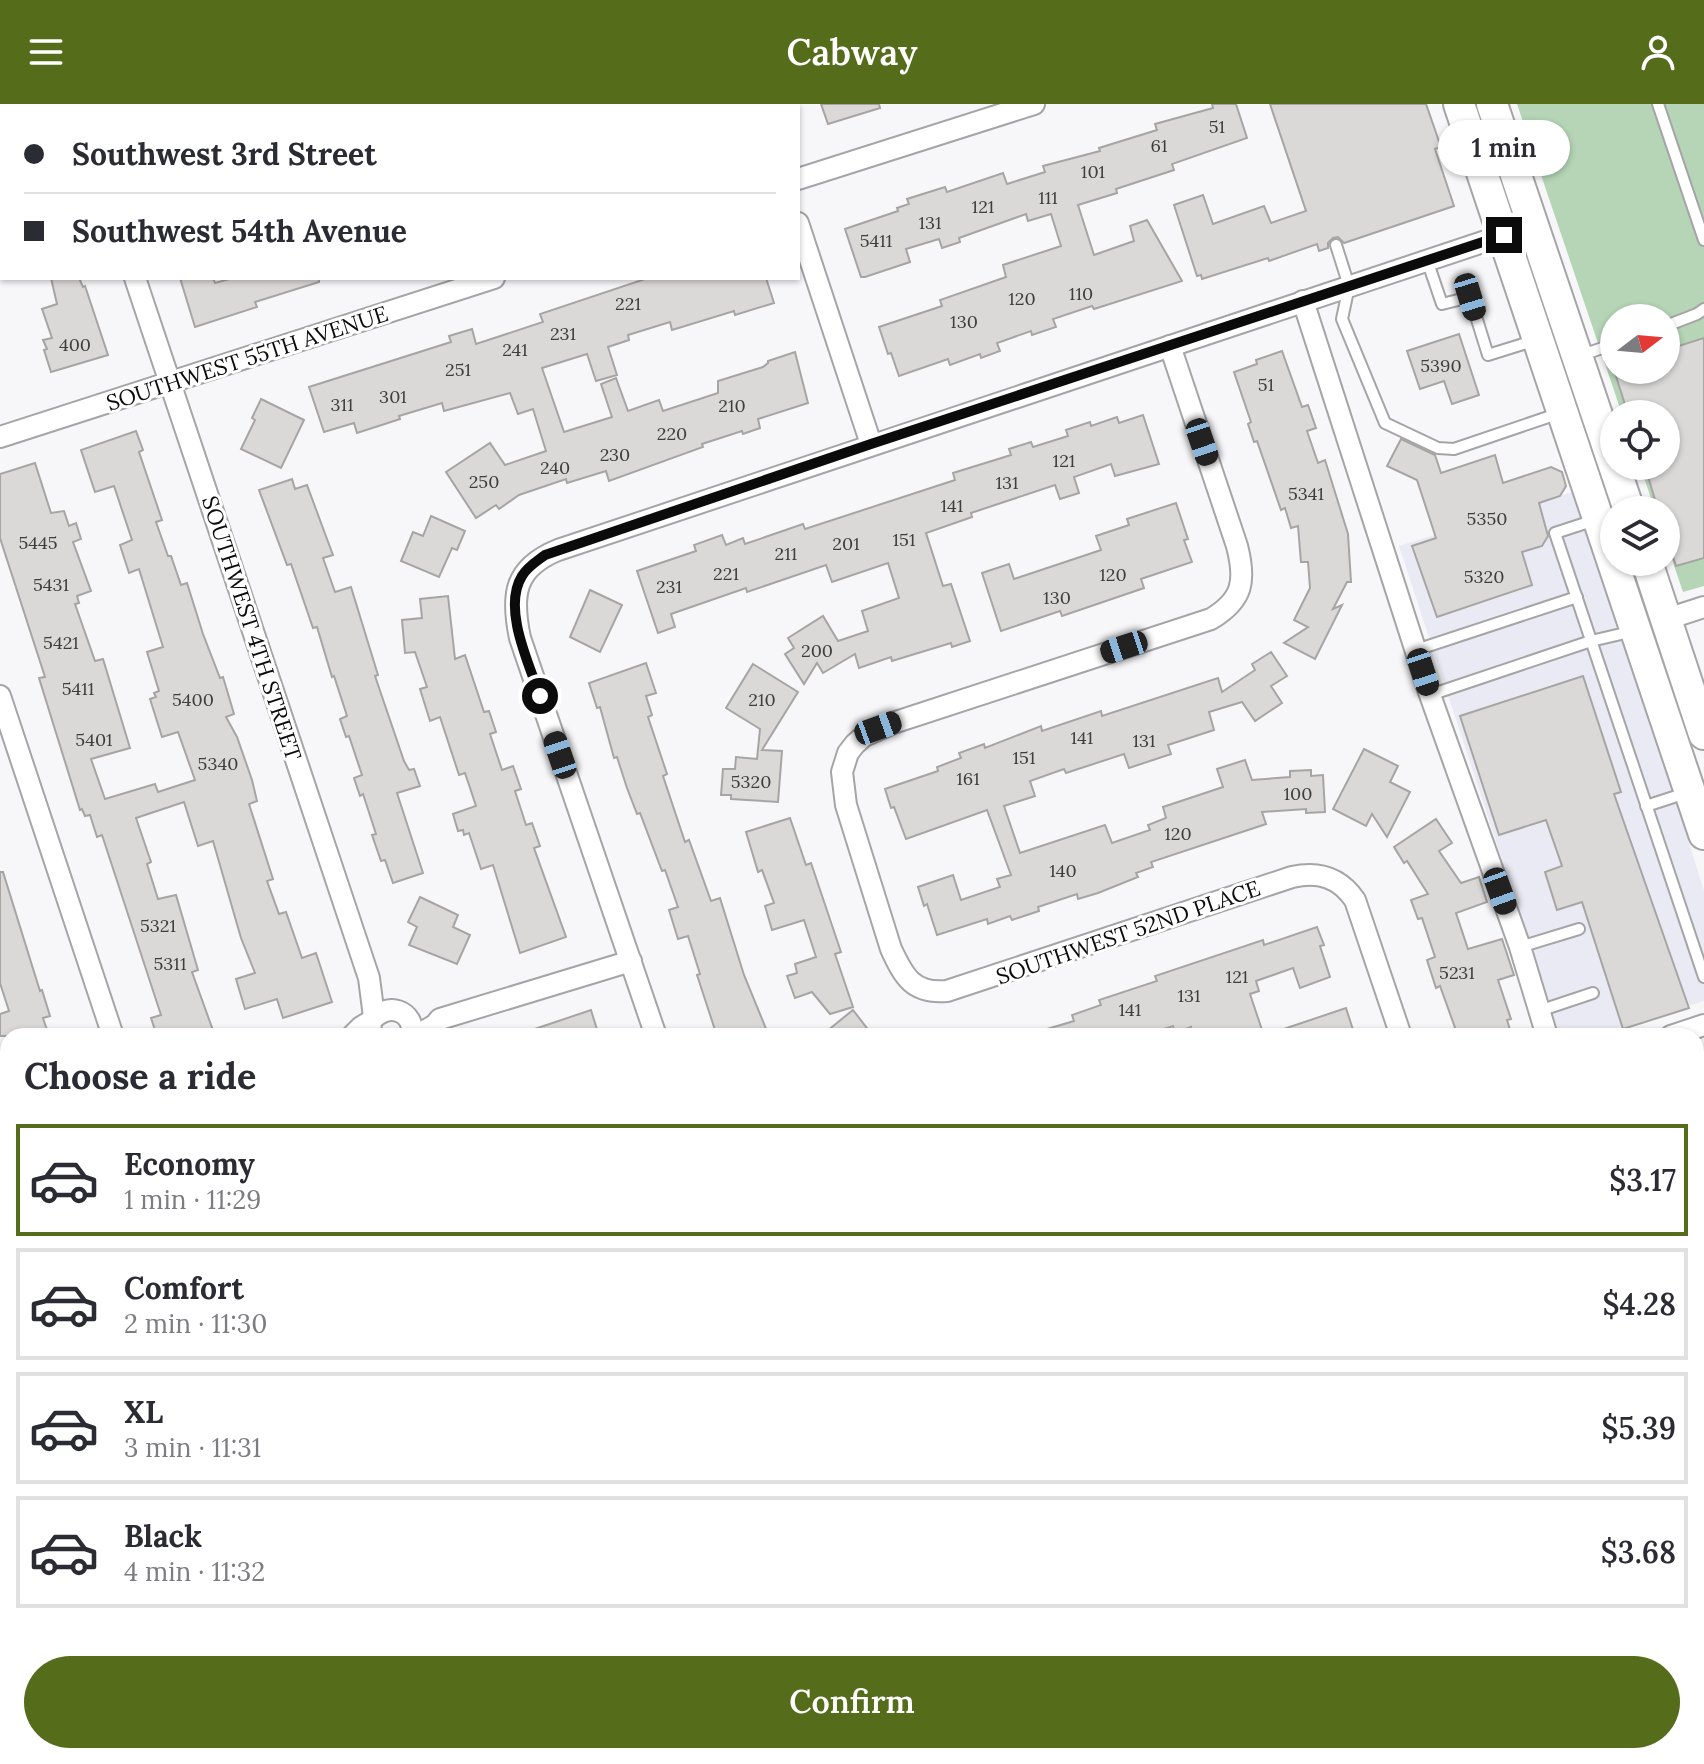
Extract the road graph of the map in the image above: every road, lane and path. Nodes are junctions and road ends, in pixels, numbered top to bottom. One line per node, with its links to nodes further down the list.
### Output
1 (1034, 104): 5 (street)
2 (1459, 104): 7 (main road)
3 (1492, 104): 20 (main road)
4 (1661, 106): 8 (lane)
5 (800, 178)
6 (800, 229): 24 (street)
7 (1504, 235): 10 (street); 19 (main road)
8 (1704, 240)
9 (1336, 245): 13 (lane)
10 (1427, 260): 13 (street); 19 (lane)
11 (136, 280): 21 (street, SOUTHWEST 4TH STREET)
12 (487, 280): 21 (street, SOUTHWEST 55TH AVENUE)
13 (1349, 286): 14 (street); 22 (lane)
14 (1303, 301): 17 (street); 36 (street)
15 (1704, 309): 16 (lane)
16 (1680, 321)
17 (1170, 346): 24 (street); 57 (street, SOUTHWEST 52ND PLACE)
18 (1600, 349): 20 (lane)
19 (1542, 352): 20 (main road); 22 (main road)
20 (1576, 357): 25 (main road)
21 (170, 382): 23 (street, SOUTHWEST 55TH AVENUE); 51 (street, SOUTHWEST 4TH STREET)
22 (1562, 412): 26 (main road)
23 (0, 437)
24 (871, 444): 46 (street)
25 (1624, 496)
26 (1598, 519): 27 (main road); 31 (lane)
27 (1600, 524)
28 (1619, 576): 34 (main road)
29 (1626, 576): 33 (main road)
30 (1652, 576): 33 (main road)
31 (1577, 597): 35 (lane); 36 (lane)
32 (1704, 607): 33 (street)
33 (1667, 619): 37 (main road)
34 (1636, 631): 35 (lane); 37 (main road); 41 (main road)
35 (1591, 641): 38 (lane); 42 (lane)
36 (1416, 650): 38 (street)
37 (1684, 675): 40 (main road)
38 (1430, 695): 45 (street)
39 (0, 696): 52 (street)
40 (1704, 734)
41 (1690, 791): 42 (lane); 43 (main road)
42 (1646, 806): 47 (lane)
43 (1704, 834)
44 (1579, 929): 45 (lane)
45 (1520, 947): 49 (street)
46 (631, 961): 50 (street); 56 (street)
47 (1704, 977)
48 (1593, 993): 49 (lane)
49 (1539, 1011): 58 (street)
50 (440, 1019): 51 (street); 55 (street)
51 (383, 1020): 53 (street); 54 (street, SOUTHWEST 4TH STREET)
52 (110, 1028)
53 (360, 1028)
54 (413, 1028)
55 (429, 1028)
56 (653, 1028)
57 (1398, 1028)
58 (1544, 1028)

